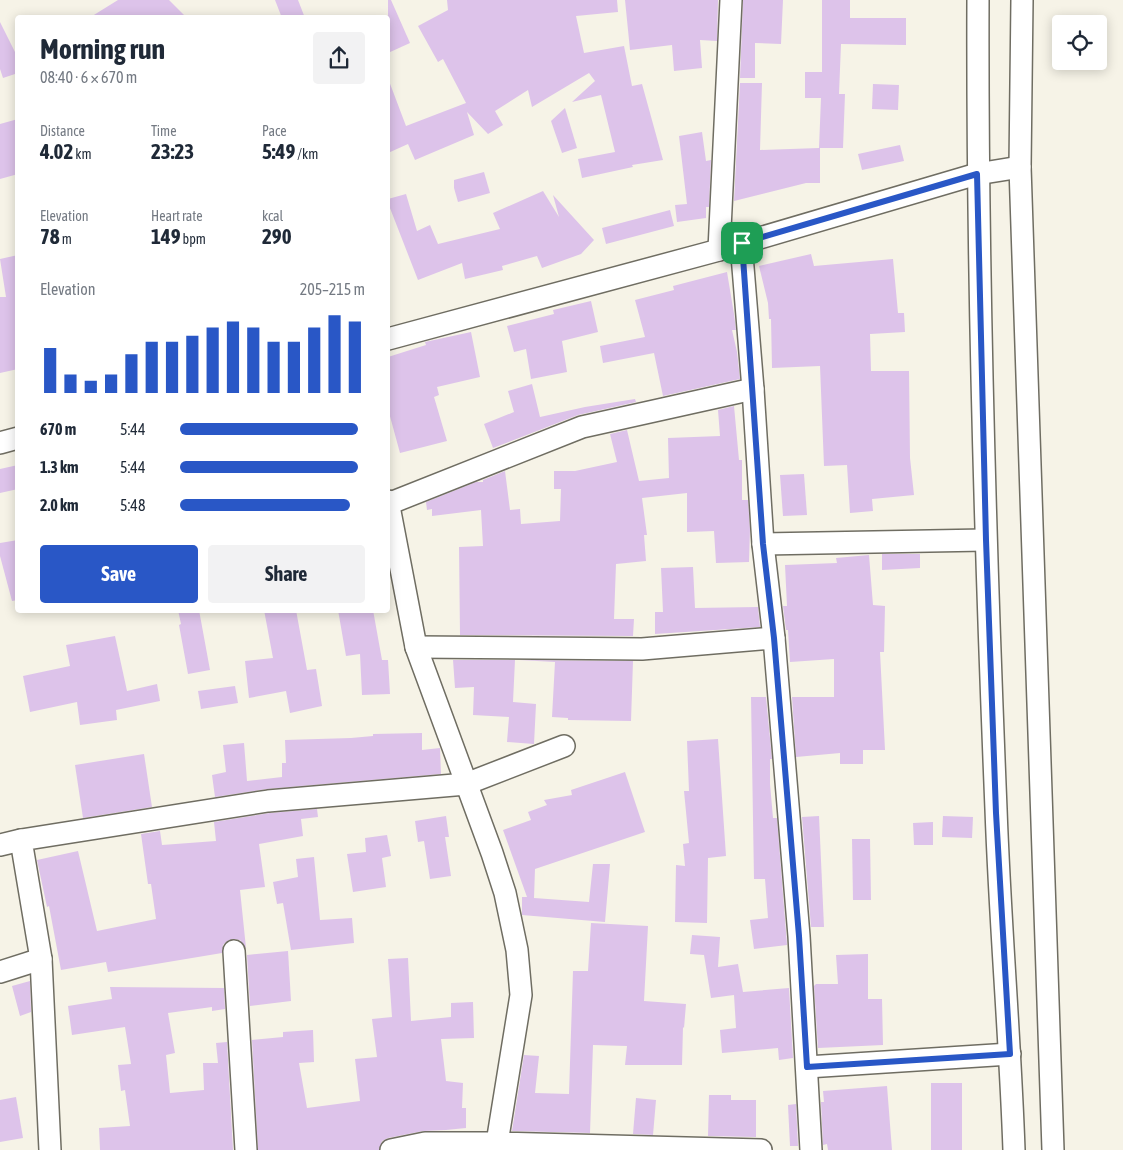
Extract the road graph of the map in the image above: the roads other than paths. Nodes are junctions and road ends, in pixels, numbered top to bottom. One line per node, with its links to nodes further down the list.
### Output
1 (731, 0): 7 (street)
2 (978, 0): 5 (street)
3 (1022, 0): 4 (street)
4 (1020, 168): 5 (street); 34 (street)
5 (977, 174): 6 (street); 14 (street)
6 (742, 243): 7 (street); 9 (street)
7 (719, 250): 8 (street)
8 (390, 338)
9 (753, 389): 12 (street); 15 (street)
10 (15, 439): 11 (street)
11 (0, 443)
12 (390, 501)
13 (390, 512): 17 (street)
14 (986, 540): 15 (street); 25 (street)
15 (763, 544): 16 (street)
16 (774, 638): 17 (street); 26 (street)
17 (416, 647): 19 (street)
18 (564, 746): 19 (street)
19 (466, 784): 20 (street); 27 (street)
20 (21, 840): 21 (street); 23 (street)
21 (0, 845)
22 (234, 951): 29 (street)
23 (41, 959): 24 (street); 28 (street)
24 (0, 972)
25 (1010, 1054): 26 (street); 33 (street)
26 (807, 1067): 32 (street)
27 (497, 1147): 30 (street); 31 (street)
28 (50, 1150)
29 (246, 1150)
30 (391, 1150)
31 (761, 1150)
32 (811, 1150)
33 (1014, 1150)
34 (1053, 1150)

